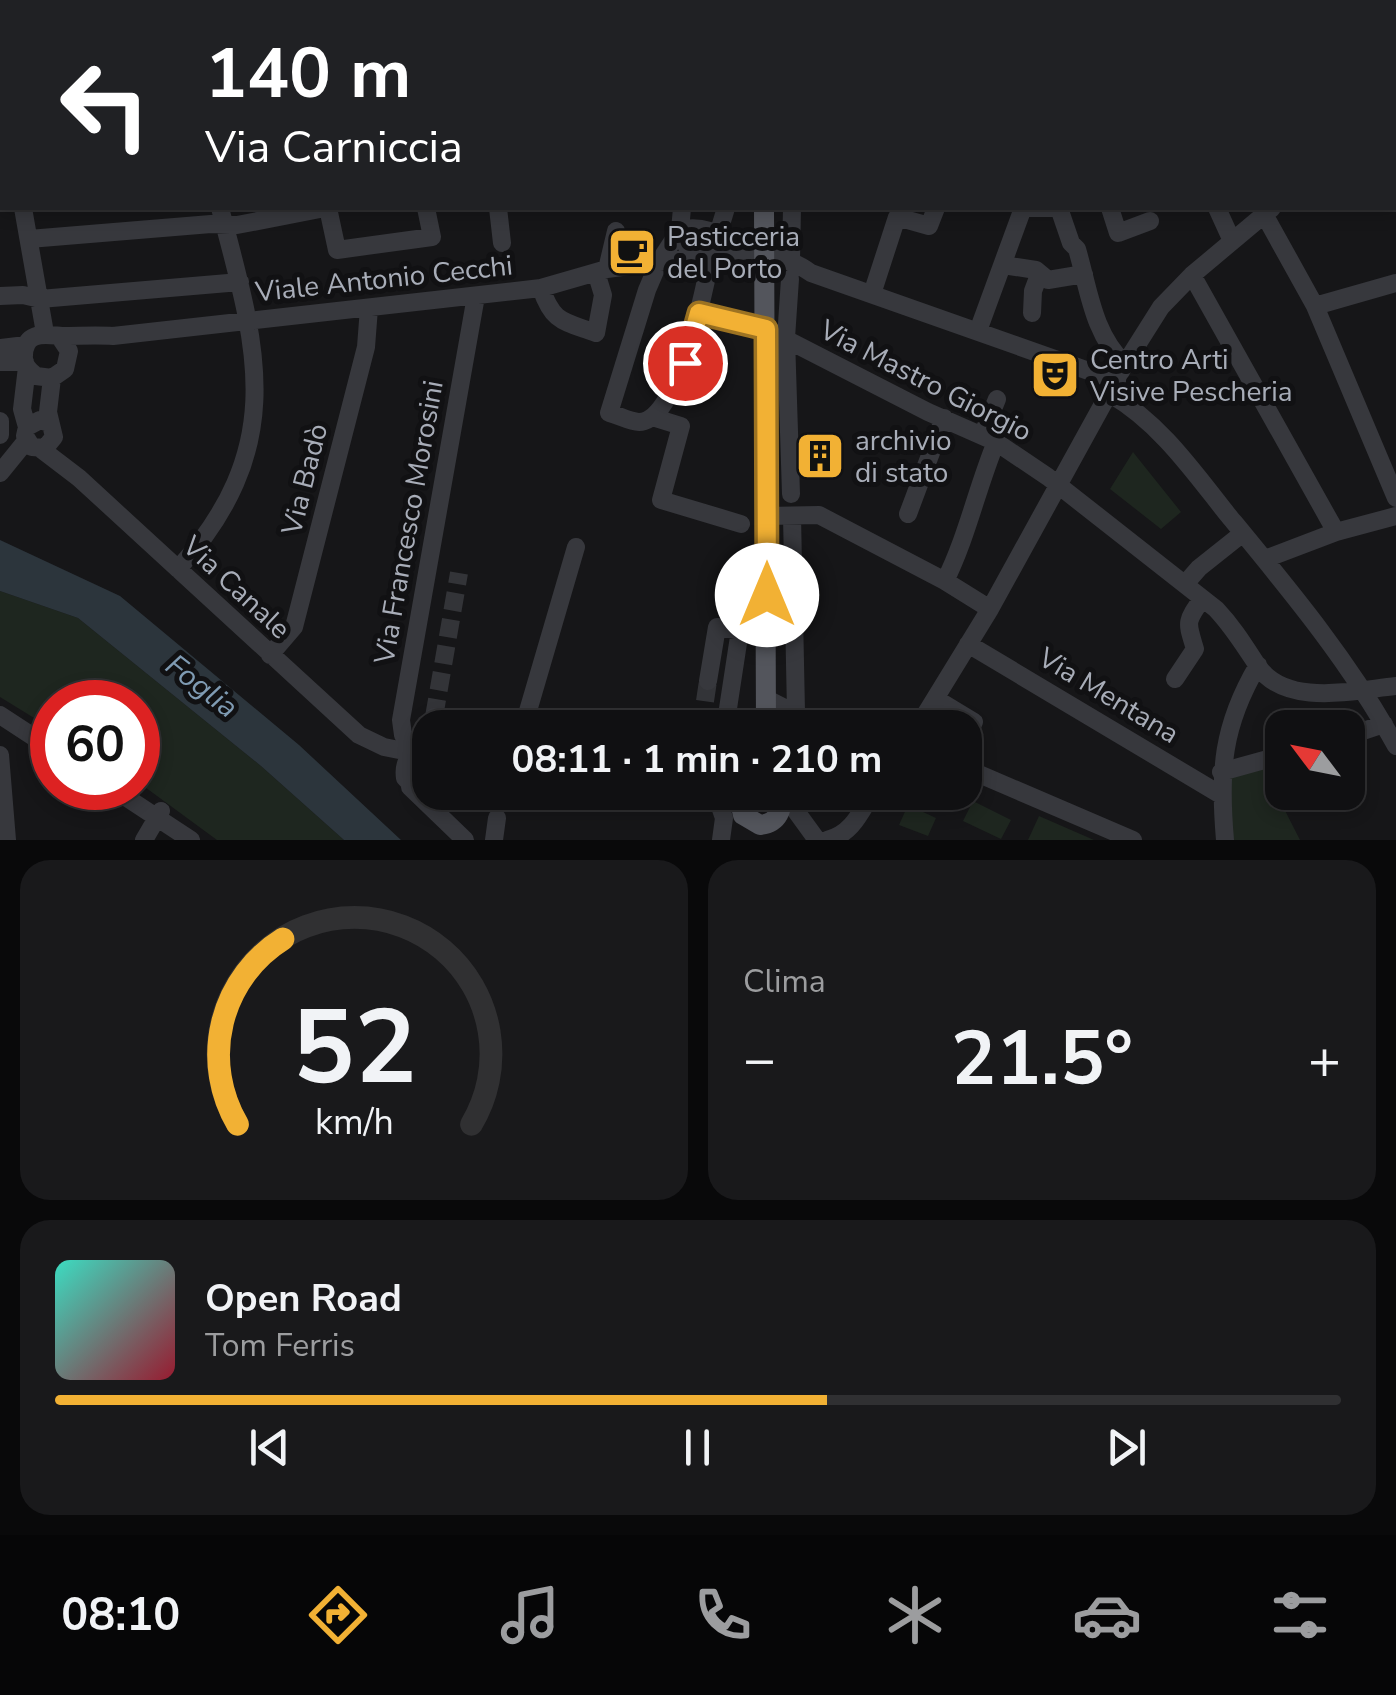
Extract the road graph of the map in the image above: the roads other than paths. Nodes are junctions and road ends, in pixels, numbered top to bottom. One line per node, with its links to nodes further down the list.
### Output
1 (22, 210): 21 (street)
2 (303, 210): 16 (street)
3 (326, 210): 4 (street)
4 (426, 210)
5 (498, 210): 23 (street)
6 (682, 210): 18 (street)
7 (725, 210): 20 (street)
8 (764, 210): 24 (main road)
9 (792, 210): 30 (street)
10 (935, 210): 37 (street)
11 (1022, 210): 28 (street)
12 (1060, 210): 31 (street)
13 (1111, 210): 17 (street)
14 (1218, 210): 22 (street)
15 (1268, 211): 22 (street); 41 (street)
16 (222, 217): 21 (street); 34 (street)
17 (1150, 220)
18 (680, 230): 20 (street); 26 (street); 27 (street)
19 (616, 231): 29 (street)
20 (718, 234): 24 (street)
21 (29, 239): 40 (street)
22 (1232, 241): 33 (street)
23 (502, 243)
24 (756, 253): 25 (street, Viale Antonio Cecchi); 30 (street); 46 (main road)
25 (712, 256): 26 (street, Viale Antonio Cecchi); 43 (street)
26 (692, 258): 27 (street, Viale Antonio Cecchi)
27 (658, 262): 29 (street, Viale Antonio Cecchi); 57 (street)
28 (1002, 265): 32 (street); 47 (street)
29 (601, 270): 36 (street, Viale Antonio Cecchi); 36 (street)
30 (790, 270): 37 (street); 50 (street)
31 (1084, 274): 32 (street); 55 (street)
32 (1039, 275): 44 (street)
33 (1192, 275): 55 (street); 72 (street)
34 (240, 282): 40 (street); 45 (street)
35 (1396, 283): 41 (street)
36 (541, 288): 39 (street, Viale Antonio Cecchi)
37 (872, 294): 47 (street)
38 (0, 296): 40 (street)
39 (476, 296): 42 (street, Viale Antonio Cecchi); 104 (street, Via Francesco Morosini)
40 (40, 299): 48 (street)
41 (1314, 306): 66 (street)
42 (369, 308): 45 (street, Viale Antonio Cecchi); 84 (street, Via Badò)
43 (699, 313): 46 (street, Via Mastro Giorgio); 57 (street)
44 (1052, 317)
45 (250, 321): 49 (street, Viale Antonio Cecchi); 76 (street)
46 (766, 329): 50 (street, Via Mastro Giorgio); 68 (main road)
47 (978, 331): 55 (street)
48 (52, 334): 49 (street, Viale Antonio Cecchi); 53 (street); 54 (street)
49 (113, 336): 54 (street, Viale Antonio Cecchi)
50 (786, 338): 58 (street, Via Mastro Giorgio); 65 (street)
51 (0, 348): 53 (street)
52 (0, 362): 53 (street)
53 (27, 362): 54 (street); 60 (street)
54 (61, 370): 60 (street)
55 (1117, 380): 64 (street); 73 (street)
56 (997, 399): 62 (street)
57 (652, 417): 71 (street)
58 (944, 418): 62 (street, Via Mastro Giorgio); 67 (street)
59 (0, 421): 61 (street)
60 (40, 433): 63 (street); 76 (street, Via Canale)
61 (0, 434)
62 (989, 439): 64 (street, Via Mastro Giorgio); 77 (street)
63 (0, 473)
64 (1057, 485): 78 (street, Via Mastro Giorgio); 80 (street)
65 (791, 494)
66 (1396, 498)
67 (908, 514)
68 (766, 516): 69 (street); 82 (main road)
69 (792, 516): 77 (street); 96 (street)
70 (1396, 516): 72 (street)
71 (741, 524)
72 (1336, 532): 75 (street)
73 (1244, 533): 75 (street); 78 (street)
74 (576, 547): 92 (street)
75 (1265, 559): 89 (street)
76 (181, 566): 84 (street, Via Canale)
77 (945, 581): 80 (street)
78 (1184, 584): 79 (street, Via Mastro Giorgio)
79 (1202, 598): 85 (street, Via Mastro Giorgio); 86 (street)
80 (990, 608): 83 (street)
81 (740, 630): 82 (street); 87 (street); 93 (street)
82 (767, 634): 90 (main road)
83 (968, 644): 91 (street); 114 (street, Via Mentana)
84 (270, 655): 102 (street, Via Canale)
85 (1258, 666): 89 (street); 110 (street)
86 (1175, 679)
87 (708, 681)
88 (1396, 686): 89 (street)
89 (1364, 689): 100 (street)
90 (768, 699): 94 (main road); 95 (street)
91 (936, 699): 97 (street); 98 (street)
92 (528, 710)
93 (728, 710)
94 (767, 710)
95 (792, 710)
96 (796, 710)
97 (928, 710)
98 (954, 710)
99 (1, 721): 103 (street)
100 (1384, 724): 101 (street); 105 (street)
101 (1365, 730)
102 (359, 735): 106 (street, Via Canale); 112 (street, Via Canale)
103 (30, 737)
104 (412, 743)
105 (1396, 746)
106 (412, 751)
107 (0, 754): 126 (street)
108 (412, 759): 112 (street)
109 (1265, 760): 110 (street)
110 (1221, 772): 114 (street)
111 (982, 775): 131 (street)
112 (407, 782): 113 (street, Via Canale); 124 (street, Via Canale)
113 (412, 787)
114 (1221, 795): 132 (street)
115 (156, 810): 121 (street)
116 (441, 810): 124 (street, Via Canale)
117 (720, 810): 130 (street)
118 (796, 810): 125 (street)
119 (862, 810): 125 (street)
120 (742, 811): 123 (main road)
121 (160, 812): 127 (street); 128 (street)
122 (497, 818): 129 (street)
123 (770, 827): 125 (street)
124 (458, 834)
125 (818, 837)
126 (6, 840)
127 (144, 840)
128 (191, 840)
129 (494, 840)
130 (721, 840)
131 (1133, 840)
132 (1225, 840)

